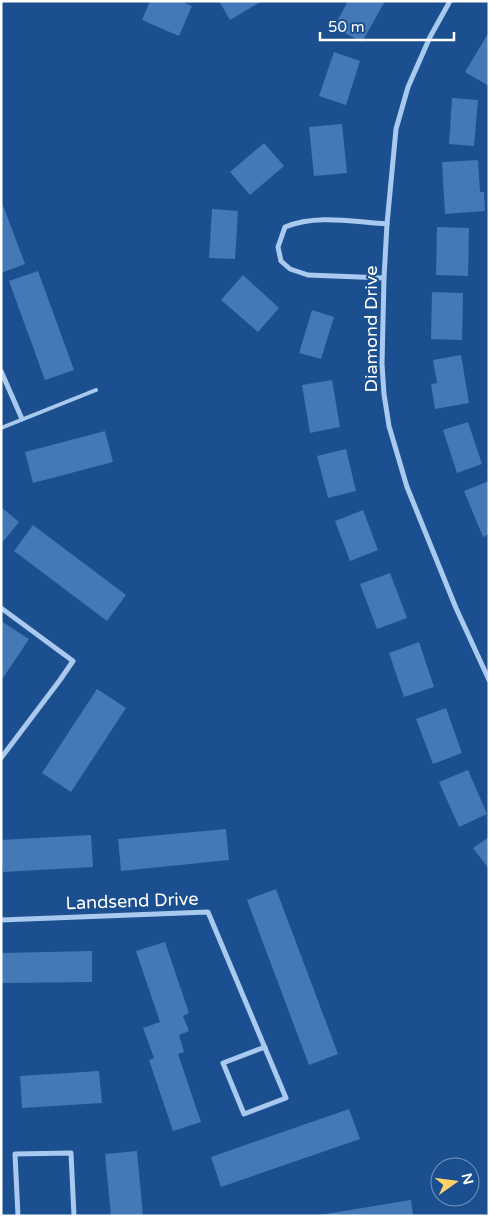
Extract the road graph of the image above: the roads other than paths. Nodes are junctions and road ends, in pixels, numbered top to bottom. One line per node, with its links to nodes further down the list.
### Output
1 (450, 1): 2 (street, Diamond Drive)
2 (387, 224): 3 (street, Diamond Drive); 3 (street)
3 (384, 278): 9 (street, Diamond Drive)
4 (1, 371): 6 (street)
5 (96, 390): 6 (lane)
6 (22, 419): 7 (lane)
7 (1, 428)
8 (1, 608): 10 (street)
9 (489, 680)
10 (1, 758)
11 (1, 920): 12 (street, Landsend Drive)
12 (265, 1047): 12 (street, Landsend Drive)
13 (18, 1216): 14 (street)
14 (74, 1216)

